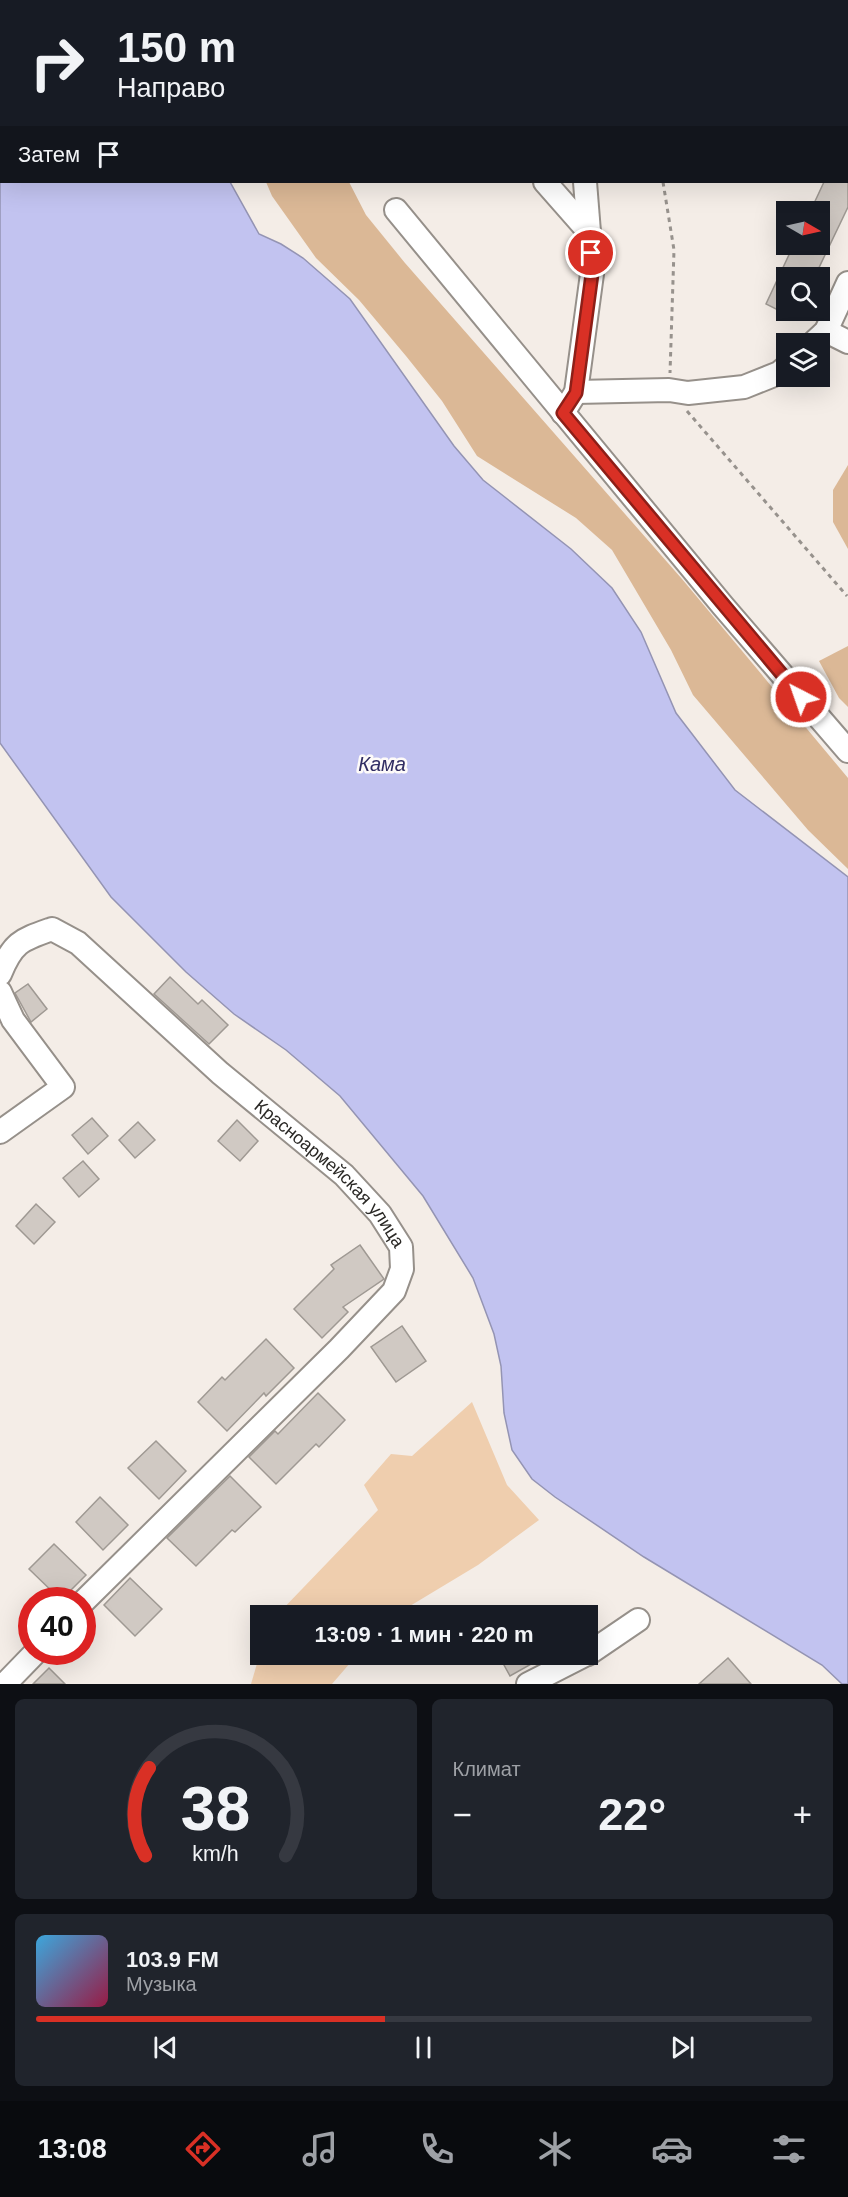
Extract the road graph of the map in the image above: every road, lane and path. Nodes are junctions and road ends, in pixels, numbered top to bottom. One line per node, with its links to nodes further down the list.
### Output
1 (546, 183): 4 (street)
2 (585, 183): 4 (street)
3 (396, 210): 11 (street)
4 (589, 232): 10 (street)
5 (848, 283): 6 (street)
6 (821, 333)
7 (830, 339): 8 (street)
8 (848, 342)
9 (776, 374): 10 (street)
10 (576, 393): 11 (street)
11 (563, 413): 12 (street)
12 (848, 751)
13 (0, 974): 16 (street, Красноармейская улица)
14 (0, 992): 15 (street)
15 (0, 1132)
16 (96, 1590)
17 (638, 1620): 18 (street)
18 (598, 1647)
19 (23, 1665): 21 (street)
20 (566, 1665): 22 (street)
21 (5, 1684)
22 (528, 1684)

